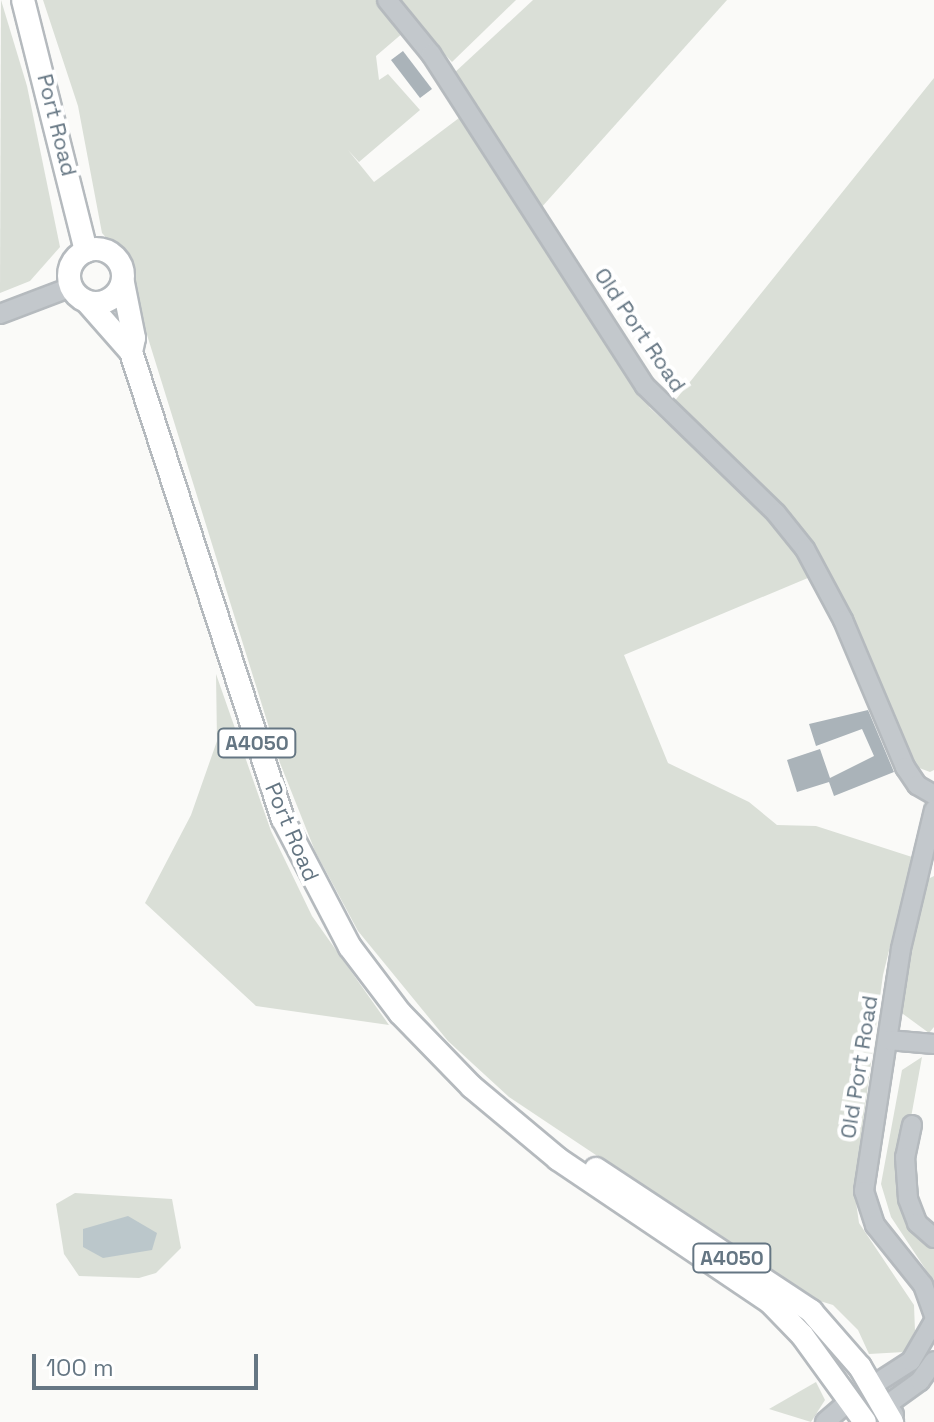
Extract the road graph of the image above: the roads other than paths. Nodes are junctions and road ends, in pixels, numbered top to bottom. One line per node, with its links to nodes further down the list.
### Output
1 (23, 0): 3 (main road, Port Road)
2 (387, 0): 8 (street, Old Port Road)
3 (86, 251): 4 (main road, A4050); 5 (main road)
4 (123, 283): 5 (main road); 7 (main road, Port Road / A4050)
5 (79, 295): 6 (street); 7 (main road, Port Road / A4050)
6 (0, 314)
7 (131, 352): 13 (main road, Port Road / A4050)
8 (934, 795)
9 (934, 810): 10 (street, Old Port Road)
10 (888, 1040): 11 (street); 15 (street, Old Port Road)
11 (934, 1044)
12 (912, 1125): 14 (street)
13 (548, 1146): 18 (main road, Port Road / A4050); 19 (main road, Port Road / A4050)
14 (934, 1238)
15 (934, 1315)
16 (934, 1321): 18 (street)
17 (934, 1361): 20 (street)
18 (872, 1386): 19 (main road); 20 (main road, Port Road / A4050)
19 (846, 1404): 21 (street); 22 (main road, Port Road / A4050)
20 (888, 1415): 22 (main road, Port Road / A4050); 23 (street)
21 (825, 1422)
22 (864, 1422)
23 (903, 1422)

